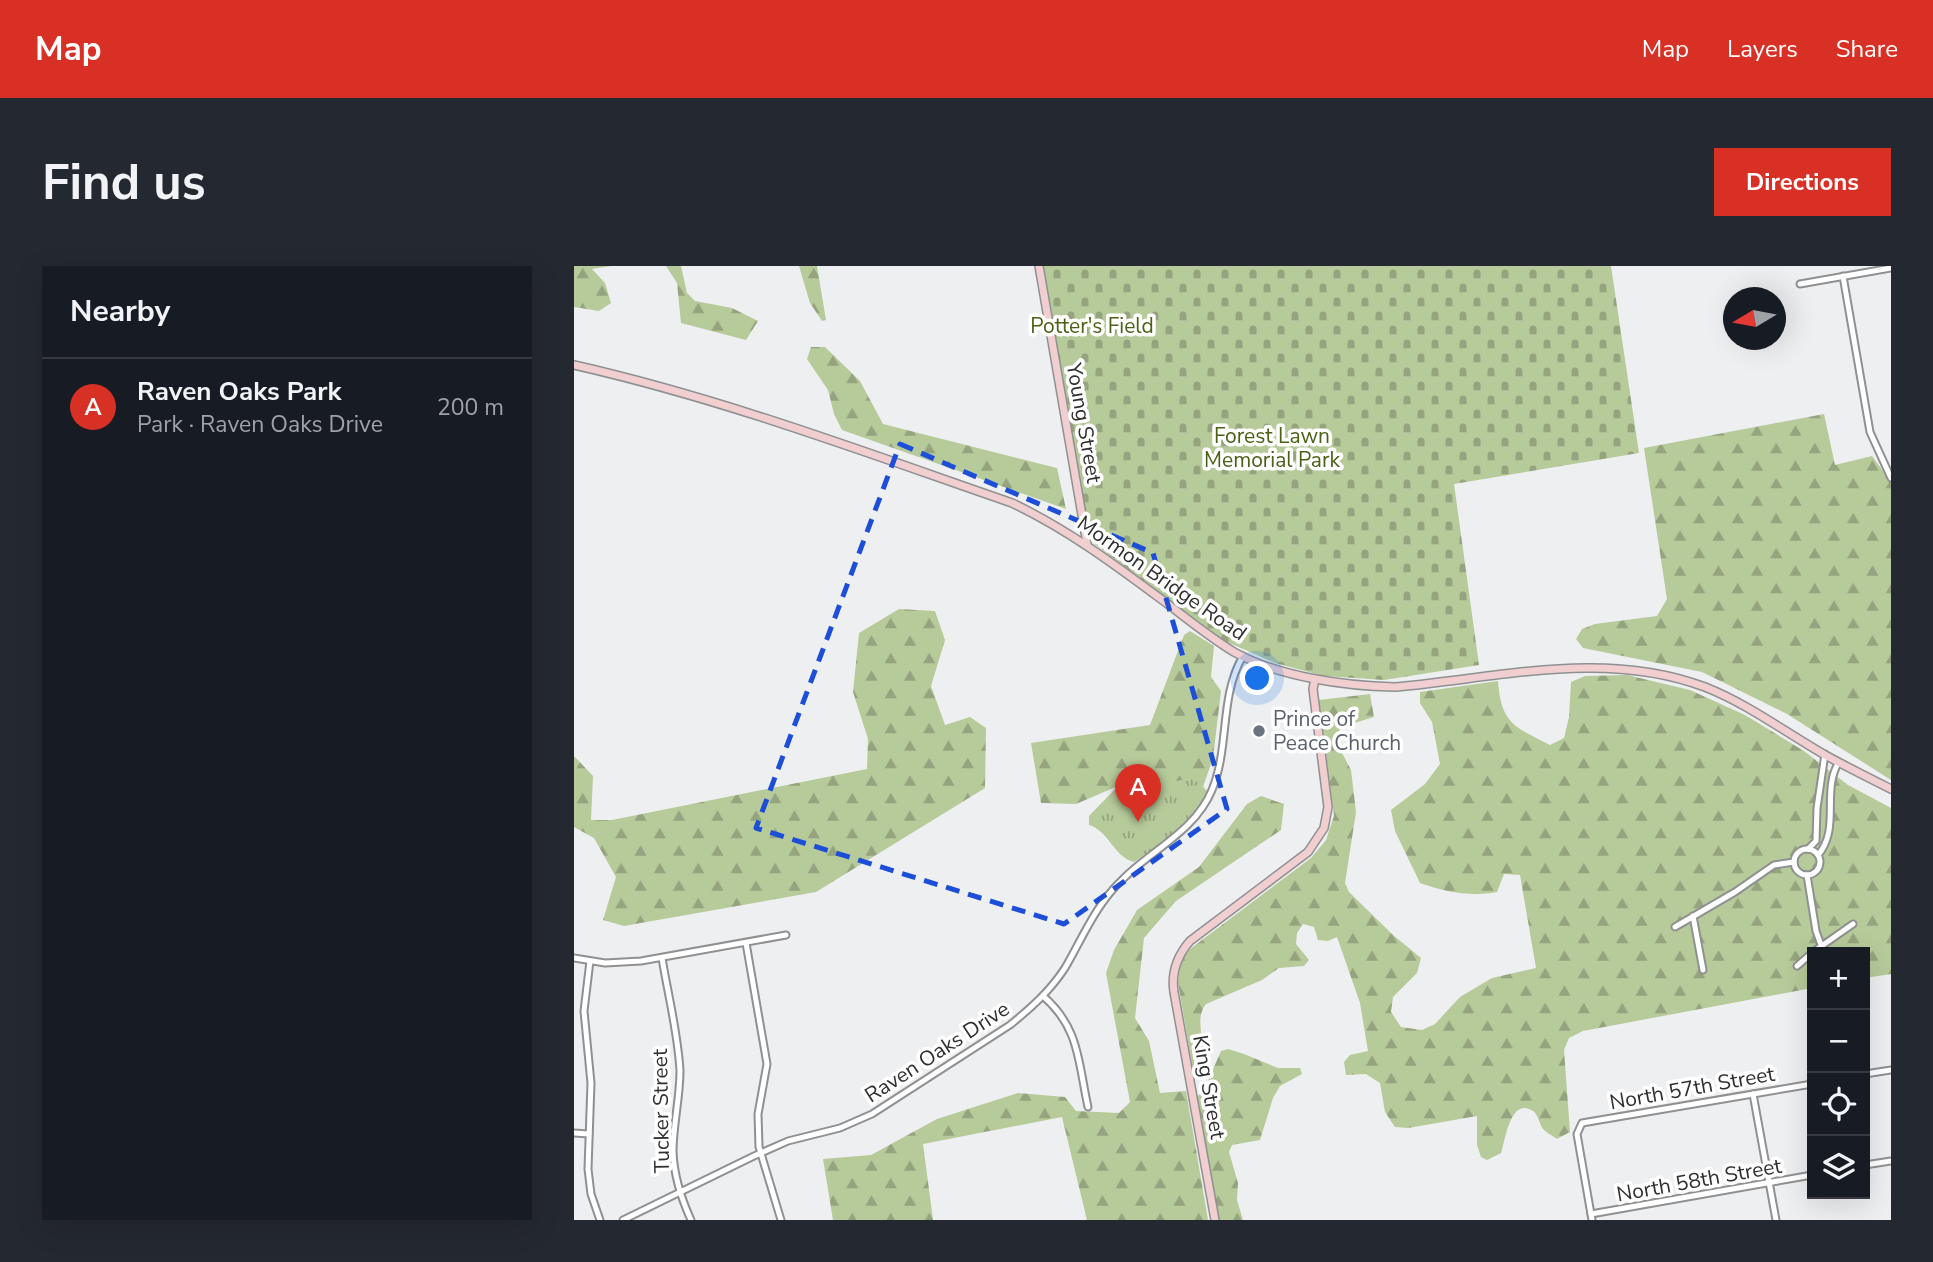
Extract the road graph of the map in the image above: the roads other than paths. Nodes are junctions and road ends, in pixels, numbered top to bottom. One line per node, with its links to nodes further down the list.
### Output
1 (1039, 266): 7 (main road, Young Street)
2 (1891, 268): 3 (street)
3 (1843, 276): 4 (street); 6 (street)
4 (1800, 284)
5 (574, 365): 7 (main road, Mormon Bridge Road)
6 (1891, 478)
7 (1087, 544): 8 (main road, Mormon Bridge Road)
8 (1243, 656): 9 (main road, Mormon Bridge Road); 29 (street, Raven Oaks Drive)
9 (1315, 679): 10 (main road, Mormon Bridge Road); 48 (main road, King Street)
10 (1825, 754): 11 (main road, Mormon Bridge Road); 13 (street)
11 (1839, 762): 12 (main road, Mormon Bridge Road); 14 (street)
12 (1891, 789)
13 (1808, 849): 14 (street); 15 (street)
14 (1818, 855): 16 (street)
15 (1794, 862): 16 (street); 17 (street)
16 (1807, 875): 22 (street)
17 (1693, 916): 19 (street); 28 (street)
18 (1853, 923): 22 (street)
19 (1675, 927)
20 (786, 935): 21 (street)
21 (746, 943): 25 (street); 37 (street)
22 (1821, 946)
23 (1807, 957): 27 (street)
24 (574, 958): 26 (street)
25 (662, 958): 26 (street); 42 (street, Tucker Street)
26 (590, 961): 36 (street)
27 (1797, 966)
28 (1703, 970)
29 (1042, 996): 34 (street); 37 (street, Raven Oaks Drive)
30 (1891, 1070): 31 (street)
31 (1870, 1073)
32 (1807, 1085): 33 (street, North 57th Street)
33 (1753, 1094): 41 (street); 43 (street, North 57th Street)
34 (1088, 1107)
35 (574, 1133): 36 (street)
36 (589, 1134): 44 (street)
37 (760, 1153): 42 (street, Raven Oaks Drive); 47 (street)
38 (1891, 1161): 39 (street)
39 (1870, 1165)
40 (1807, 1176): 41 (street, North 58th Street)
41 (1769, 1182): 43 (street, North 58th Street); 49 (street)
42 (680, 1192): 45 (street, Raven Oaks Drive); 46 (street, Tucker Street)
43 (1591, 1217)
44 (600, 1220)
45 (623, 1220)
46 (691, 1220)
47 (781, 1220)
48 (1215, 1220)
49 (1776, 1220)

